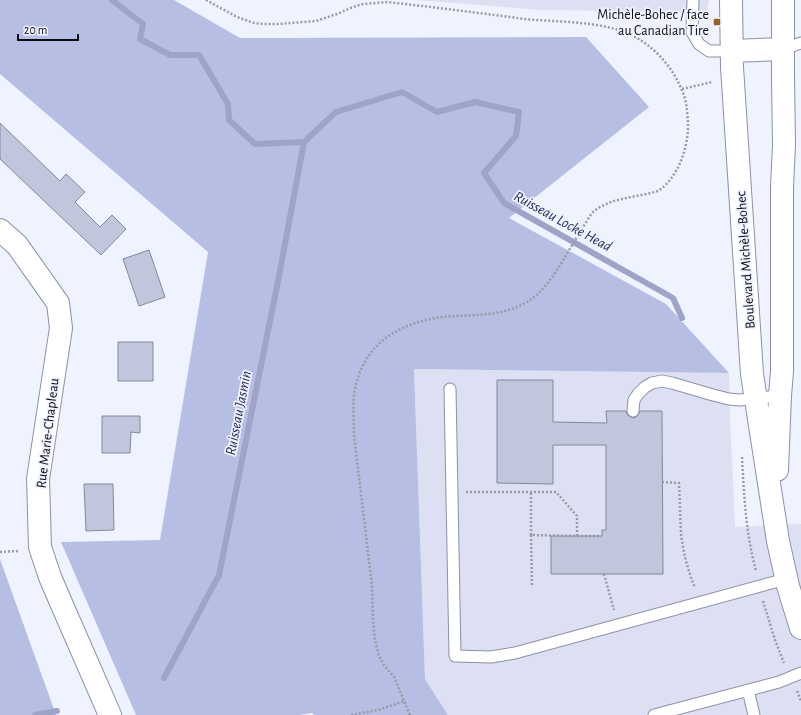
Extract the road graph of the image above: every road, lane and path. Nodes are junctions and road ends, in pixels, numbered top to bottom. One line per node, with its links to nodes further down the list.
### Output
1 (206, 0): 8 (path)
2 (693, 0): 6 (lane)
3 (732, 0): 6 (street, Boulevard Michèle-Bohec)
4 (783, 0): 5 (street, Boulevard Michèle-Bohec)
5 (792, 46): 6 (street); 11 (street, Boulevard Michèle-Bohec)
6 (732, 51): 12 (street, Boulevard Michèle-Bohec)
7 (712, 82): 8 (path)
8 (682, 89): 35 (path)
9 (0, 230): 36 (street, Rue Marie-Chapleau)
10 (450, 389): 26 (lane)
11 (780, 396): 12 (lane); 18 (street, Boulevard Michèle-Bohec)
12 (756, 398): 13 (lane); 18 (street, Boulevard Michèle-Bohec)
13 (633, 410)
14 (742, 453): 25 (path)
15 (662, 482): 28 (path)
16 (478, 492): 17 (path)
17 (531, 492): 19 (path); 20 (path)
18 (774, 519): 26 (street, Boulevard Michèle-Bohec)
19 (531, 535): 20 (path); 27 (path)
20 (577, 536): 21 (path)
21 (602, 536)
22 (18, 551): 23 (path)
23 (0, 552)
24 (604, 574): 30 (path)
25 (756, 574)
26 (786, 579): 31 (street, Boulevard Michèle-Bohec)
27 (532, 587)
28 (696, 591)
29 (764, 602): 32 (path)
30 (614, 613)
31 (801, 628)
32 (784, 663)
33 (801, 673): 34 (lane)
34 (748, 690): 39 (lane); 40 (lane)
35 (405, 701): 37 (path); 38 (path)
36 (110, 715)
37 (351, 715)
38 (410, 715)
39 (654, 715)
40 (754, 715)

